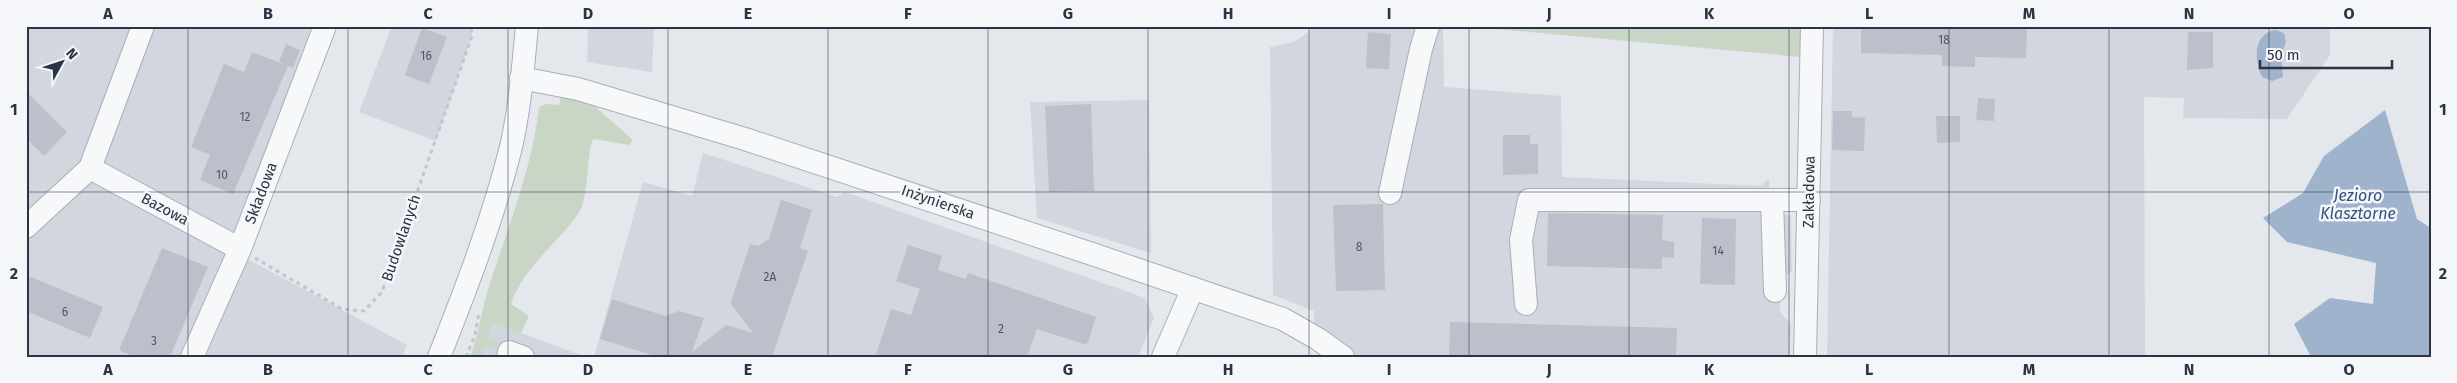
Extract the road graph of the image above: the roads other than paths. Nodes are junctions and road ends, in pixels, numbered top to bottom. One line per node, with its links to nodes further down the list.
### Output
1 (143, 26): 7 (street)
2 (325, 26): 12 (street, Składowa)
3 (527, 26): 6 (street)
4 (1428, 26): 8 (street)
5 (1812, 26): 9 (street, Zakładowa)
6 (522, 78): 13 (street, Inżynierska); 17 (street)
7 (90, 168): 11 (street); 12 (street, Bazowa)
8 (1390, 193)
9 (1809, 200): 10 (street); 22 (street, Zakładowa)
10 (1772, 201): 14 (street); 15 (street)
11 (26, 227)
12 (240, 249): 16 (street, Składowa)
13 (1193, 288): 20 (street); 21 (street, Inżynierska)
14 (1775, 292)
15 (1526, 304)
16 (192, 357)
17 (439, 357)
18 (508, 357): 19 (street)
19 (523, 357)
20 (1164, 357)
21 (1343, 357)
22 (1805, 357)

